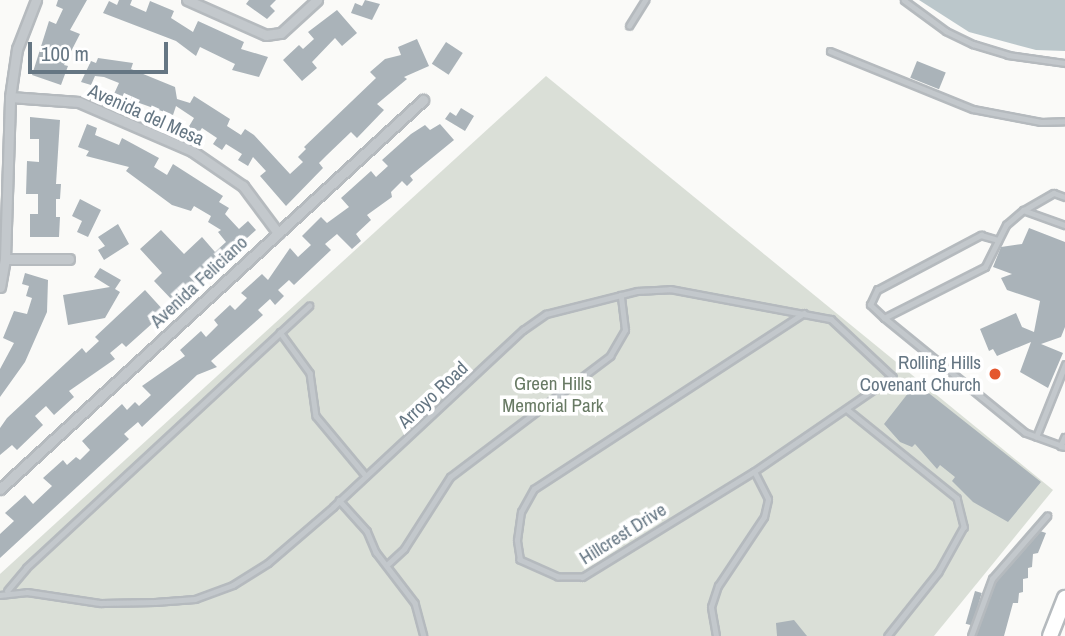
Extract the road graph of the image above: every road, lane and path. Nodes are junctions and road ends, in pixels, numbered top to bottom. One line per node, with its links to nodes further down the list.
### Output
1 (36, 0): 9 (street)
2 (187, 0): 3 (street)
3 (317, 0)
4 (645, 0): 6 (lane)
5 (904, 0): 8 (lane)
6 (629, 26)
7 (830, 51): 11 (lane)
8 (1065, 63)
9 (10, 97): 15 (street, Avenida del Mesa); 17 (street)
10 (423, 100): 15 (street, Avenida Feliciano)
11 (1065, 121)
12 (1065, 197): 13 (lane)
13 (1023, 210): 14 (lane); 16 (lane)
14 (1065, 225)
15 (278, 233): 33 (street, Avenida Feliciano)
16 (998, 240): 23 (lane); 23 (lane)
17 (5, 259): 18 (street); 19 (street)
18 (69, 260)
19 (0, 287)
20 (621, 295): 22 (lane, Arroyo Road); 32 (lane, Arroyo Road); 36 (lane)
21 (309, 306): 24 (lane)
22 (805, 313): 26 (lane, Arroyo Road); 31 (lane, Hillcrest Drive)
23 (884, 318): 28 (lane)
24 (280, 332): 32 (lane); 37 (lane)
25 (1065, 365): 28 (lane)
26 (893, 377): 27 (lane, Hillcrest Drive)
27 (848, 410): 31 (lane, Hillcrest Drive); 42 (lane)
28 (1036, 437): 30 (lane)
29 (1065, 437): 30 (lane)
30 (1063, 447)
31 (754, 472): 41 (lane)
32 (366, 476): 34 (lane, Arroyo Road)
33 (0, 489)
34 (340, 500): 36 (lane); 37 (lane, Arroyo Road)
35 (1047, 516): 43 (lane)
36 (388, 564): 40 (lane)
37 (7, 591): 38 (lane)
38 (0, 595)
39 (1065, 598): 44 (main road)
40 (424, 636)
41 (716, 636)
42 (888, 636)
43 (971, 636)
44 (1050, 636)

